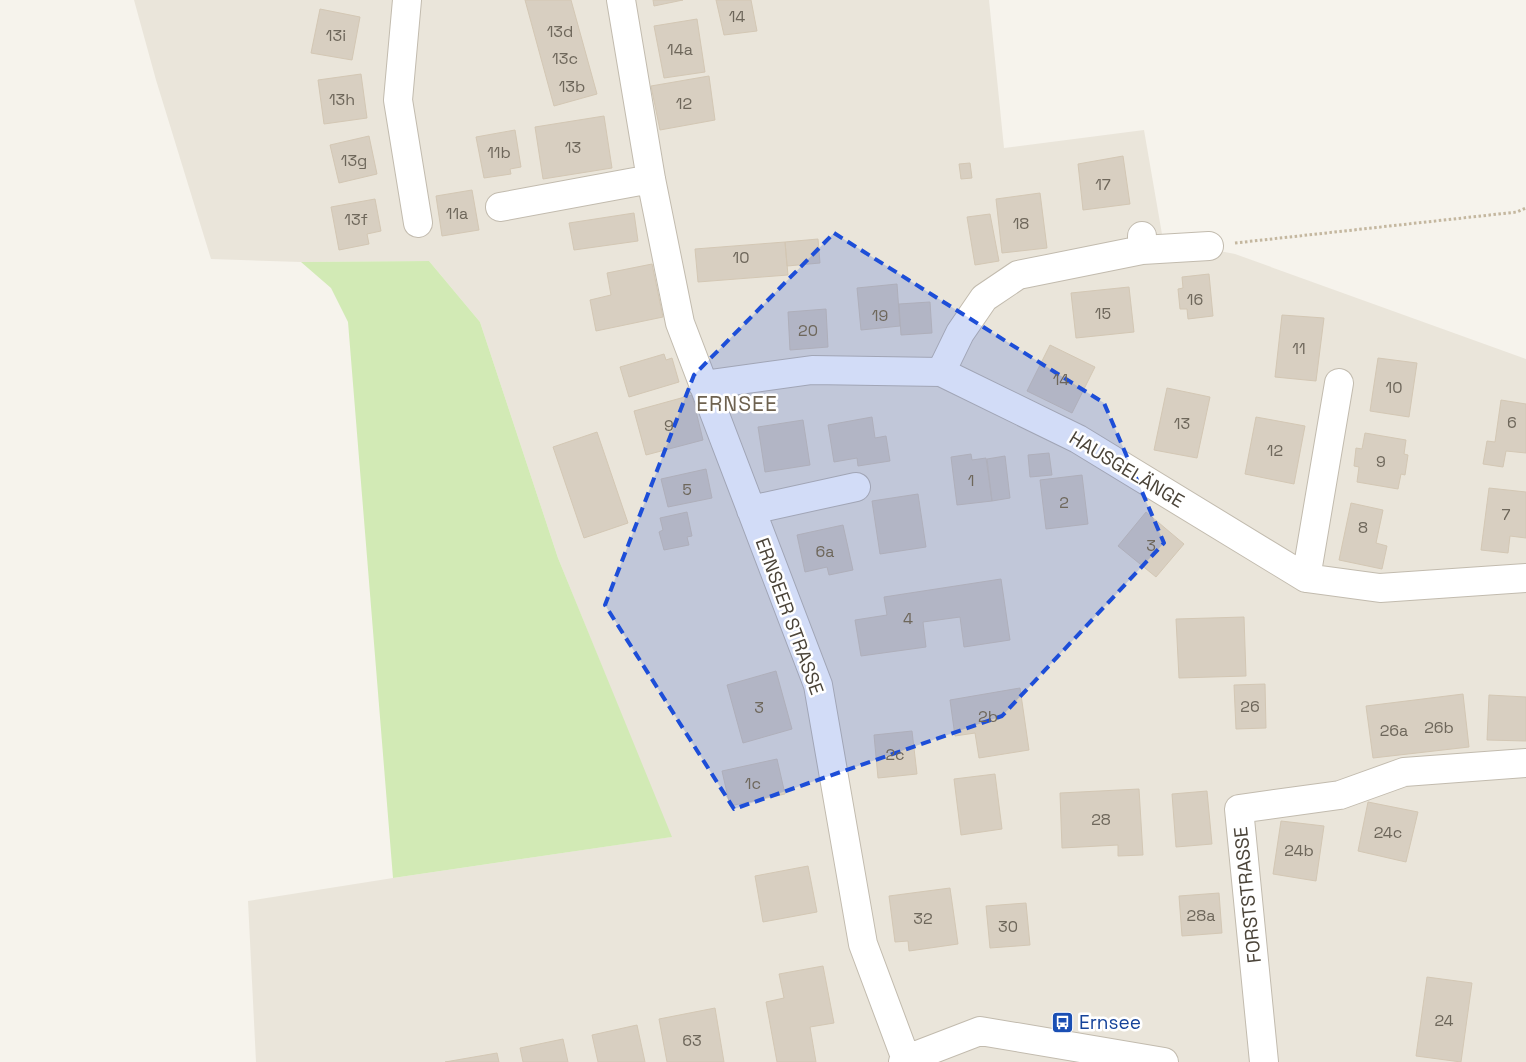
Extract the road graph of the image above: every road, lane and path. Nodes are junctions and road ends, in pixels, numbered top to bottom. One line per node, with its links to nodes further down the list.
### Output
1 (407, 0): 6 (street)
2 (621, 0): 3 (street, ERNSEER STRASSE)
3 (651, 178): 4 (street); 10 (street, ERNSEER STRASSE)
4 (500, 207)
5 (1526, 208): 7 (path)
6 (418, 223)
7 (1209, 246): 8 (street)
8 (941, 372): 10 (street, HAUSGELÄNGE); 13 (street, HAUSGELÄNGE)
9 (1339, 383): 13 (street)
10 (703, 385): 12 (street, ERNSEER STRASSE)
11 (856, 487): 12 (street)
12 (751, 510): 16 (street, ERNSEER STRASSE)
13 (1306, 578): 14 (street, HAUSGELÄNGE)
14 (1526, 578)
15 (1526, 763): 18 (street, FORSTSTRASSE)
16 (906, 1061): 17 (street)
17 (1164, 1062)
18 (1264, 1062)

